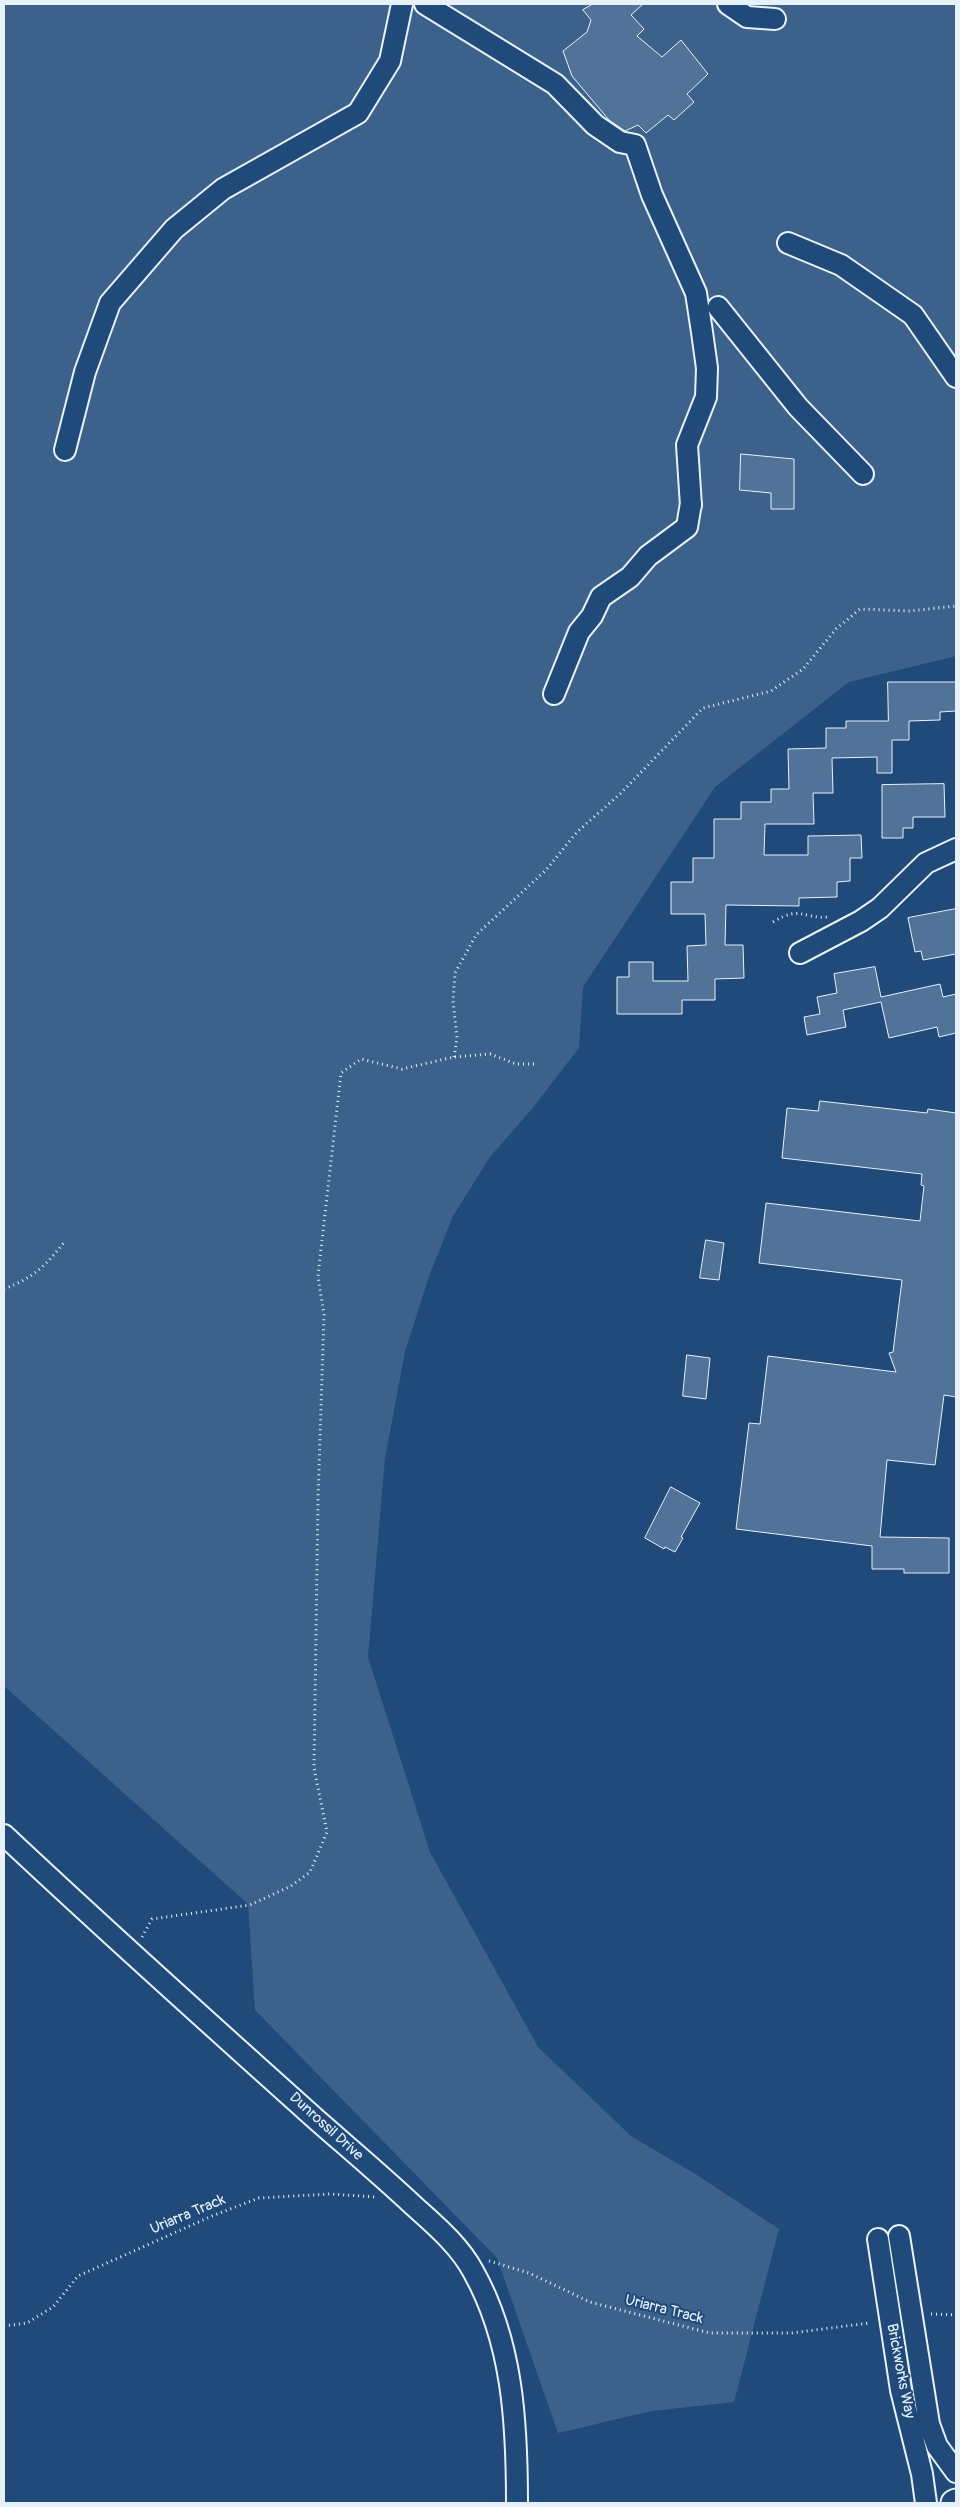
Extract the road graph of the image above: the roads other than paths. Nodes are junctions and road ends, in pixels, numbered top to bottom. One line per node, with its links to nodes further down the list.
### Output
1 (402, 4): 8 (street)
2 (425, 4): 10 (street)
3 (728, 4): 4 (street)
4 (775, 19)
5 (788, 243): 7 (street)
6 (718, 307): 9 (street)
7 (956, 377)
8 (65, 450)
9 (862, 474)
10 (554, 694)
11 (956, 849): 12 (street)
12 (800, 953)
13 (4, 1835): 17 (street, Dunrossil Drive)
14 (899, 2236): 16 (street, Brickworks Way)
15 (878, 2239): 18 (street, Brickworks Way)
16 (956, 2472)
17 (516, 2500)
18 (926, 2503)

